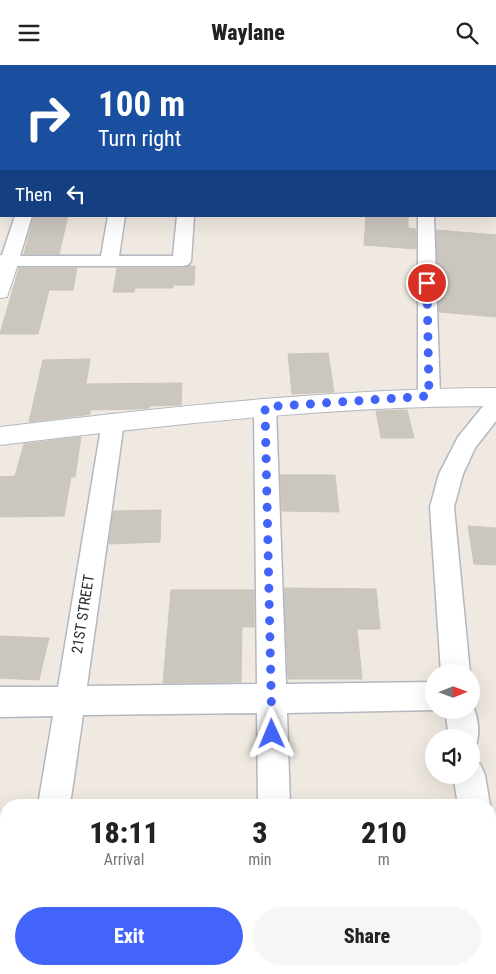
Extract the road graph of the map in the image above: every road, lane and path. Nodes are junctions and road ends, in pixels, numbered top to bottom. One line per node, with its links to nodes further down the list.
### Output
1 (24, 217): 5 (street)
2 (117, 217): 6 (street)
3 (186, 217): 6 (street)
4 (426, 217): 8 (street)
5 (4, 261): 6 (street); 7 (street)
6 (109, 261)
7 (0, 292)
8 (429, 396): 9 (street); 11 (street)
9 (496, 397)
10 (496, 406): 14 (street)
11 (265, 407): 12 (street); 16 (street)
12 (113, 423): 13 (street); 17 (street, 21ST STREET)
13 (0, 436)
14 (455, 664)
15 (425, 696): 16 (street)
16 (271, 699): 17 (street); 21 (street)
17 (70, 701): 18 (street); 20 (street, 21ST STREET)
18 (0, 702)
19 (470, 784): 22 (street)
20 (55, 799)
21 (274, 799)
22 (473, 799)

